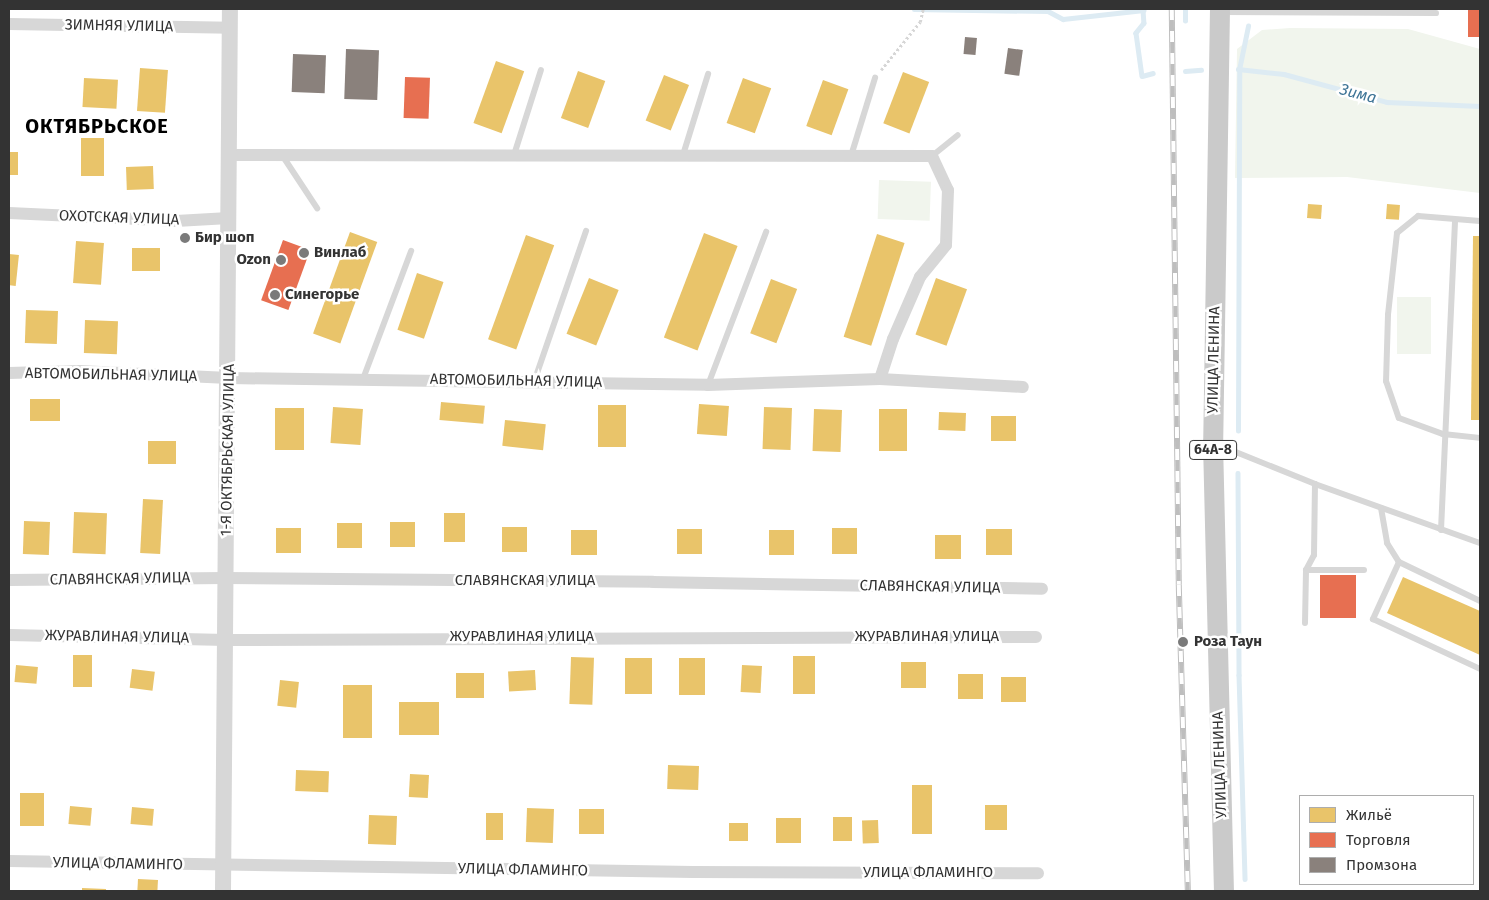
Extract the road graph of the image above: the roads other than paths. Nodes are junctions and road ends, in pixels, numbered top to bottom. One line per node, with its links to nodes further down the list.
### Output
1 (230, 9): 6 (street, 1-Я ОКТЯБРЬСКАЯ УЛИЦА)
2 (1220, 10): 3 (lane); 34 (main road, УЛИЦА ЛЕНИНА / 64А-8)
3 (1245, 10): 4 (lane)
4 (1436, 13)
5 (9, 24): 6 (street, ЗИМНЯЯ УЛИЦА)
6 (230, 28): 12 (street, 1-Я ОКТЯБРЬСКАЯ УЛИЦА)
7 (541, 70): 13 (lane)
8 (708, 74): 14 (lane)
9 (875, 78): 15 (lane)
10 (958, 134): 16 (lane)
11 (281, 154): 12 (street); 13 (street); 17 (lane)
12 (230, 155): 19 (street, 1-Я ОКТЯБРЬСКАЯ УЛИЦА)
13 (514, 155): 14 (street)
14 (682, 155): 15 (street)
15 (851, 156): 16 (street)
16 (932, 156): 28 (street)
17 (317, 208)
18 (9, 213): 19 (street, ОХОТСКАЯ УЛИЦА)
19 (230, 218): 26 (street, 1-Я ОКТЯБРЬСКАЯ УЛИЦА)
20 (1455, 220): 21 (lane); 32 (lane); 32 (lane)
21 (1480, 221)
22 (586, 231): 29 (lane)
23 (766, 232): 30 (lane)
24 (411, 250): 27 (lane)
25 (9, 373): 26 (street, АВТОМОБИЛЬНАЯ УЛИЦА)
26 (228, 378): 27 (street, АВТОМОБИЛЬНАЯ УЛИЦА); 42 (street, 1-Я ОКТЯБРЬСКАЯ УЛИЦА)
27 (363, 379): 29 (street, АВТОМОБИЛЬНАЯ УЛИЦА)
28 (880, 380): 30 (street, АВТОМОБИЛЬНАЯ УЛИЦА); 31 (street, АВТОМОБИЛЬНАЯ УЛИЦА)
29 (534, 382): 30 (street, АВТОМОБИЛЬНАЯ УЛИЦА)
30 (708, 385)
31 (1023, 387)
32 (1443, 434): 33 (lane); 37 (lane)
33 (1480, 438)
34 (1213, 443): 35 (lane); 55 (main road, УЛИЦА ЛЕНИНА / 64А-8)
35 (1315, 484): 36 (lane); 40 (lane)
36 (1380, 508): 37 (lane); 39 (lane)
37 (1441, 530): 38 (lane)
38 (1480, 544)
39 (1400, 562): 45 (lane); 50 (lane)
40 (1306, 570): 41 (lane); 46 (lane)
41 (1364, 570)
42 (226, 578): 43 (street, СЛАВЯНСКАЯ УЛИЦА); 44 (street, СЛАВЯНСКАЯ УЛИЦА); 49 (street, 1-Я ОКТЯБРЬСКАЯ УЛИЦА)
43 (9, 580)
44 (1042, 589)
45 (1480, 601)
46 (1305, 623)
47 (9, 635): 49 (street, ЖУРАВЛИНАЯ УЛИЦА)
48 (1036, 637): 49 (street, ЖУРАВЛИНАЯ УЛИЦА)
49 (226, 640): 52 (street, 1-Я ОКТЯБРЬСКАЯ УЛИЦА)
50 (1480, 669)
51 (9, 861): 52 (street, УЛИЦА ФЛАМИНГО)
52 (223, 866): 53 (street, УЛИЦА ФЛАМИНГО); 54 (street, 1-Я ОКТЯБРЬСКАЯ УЛИЦА)
53 (1038, 873)
54 (223, 891)
55 (1224, 891)

